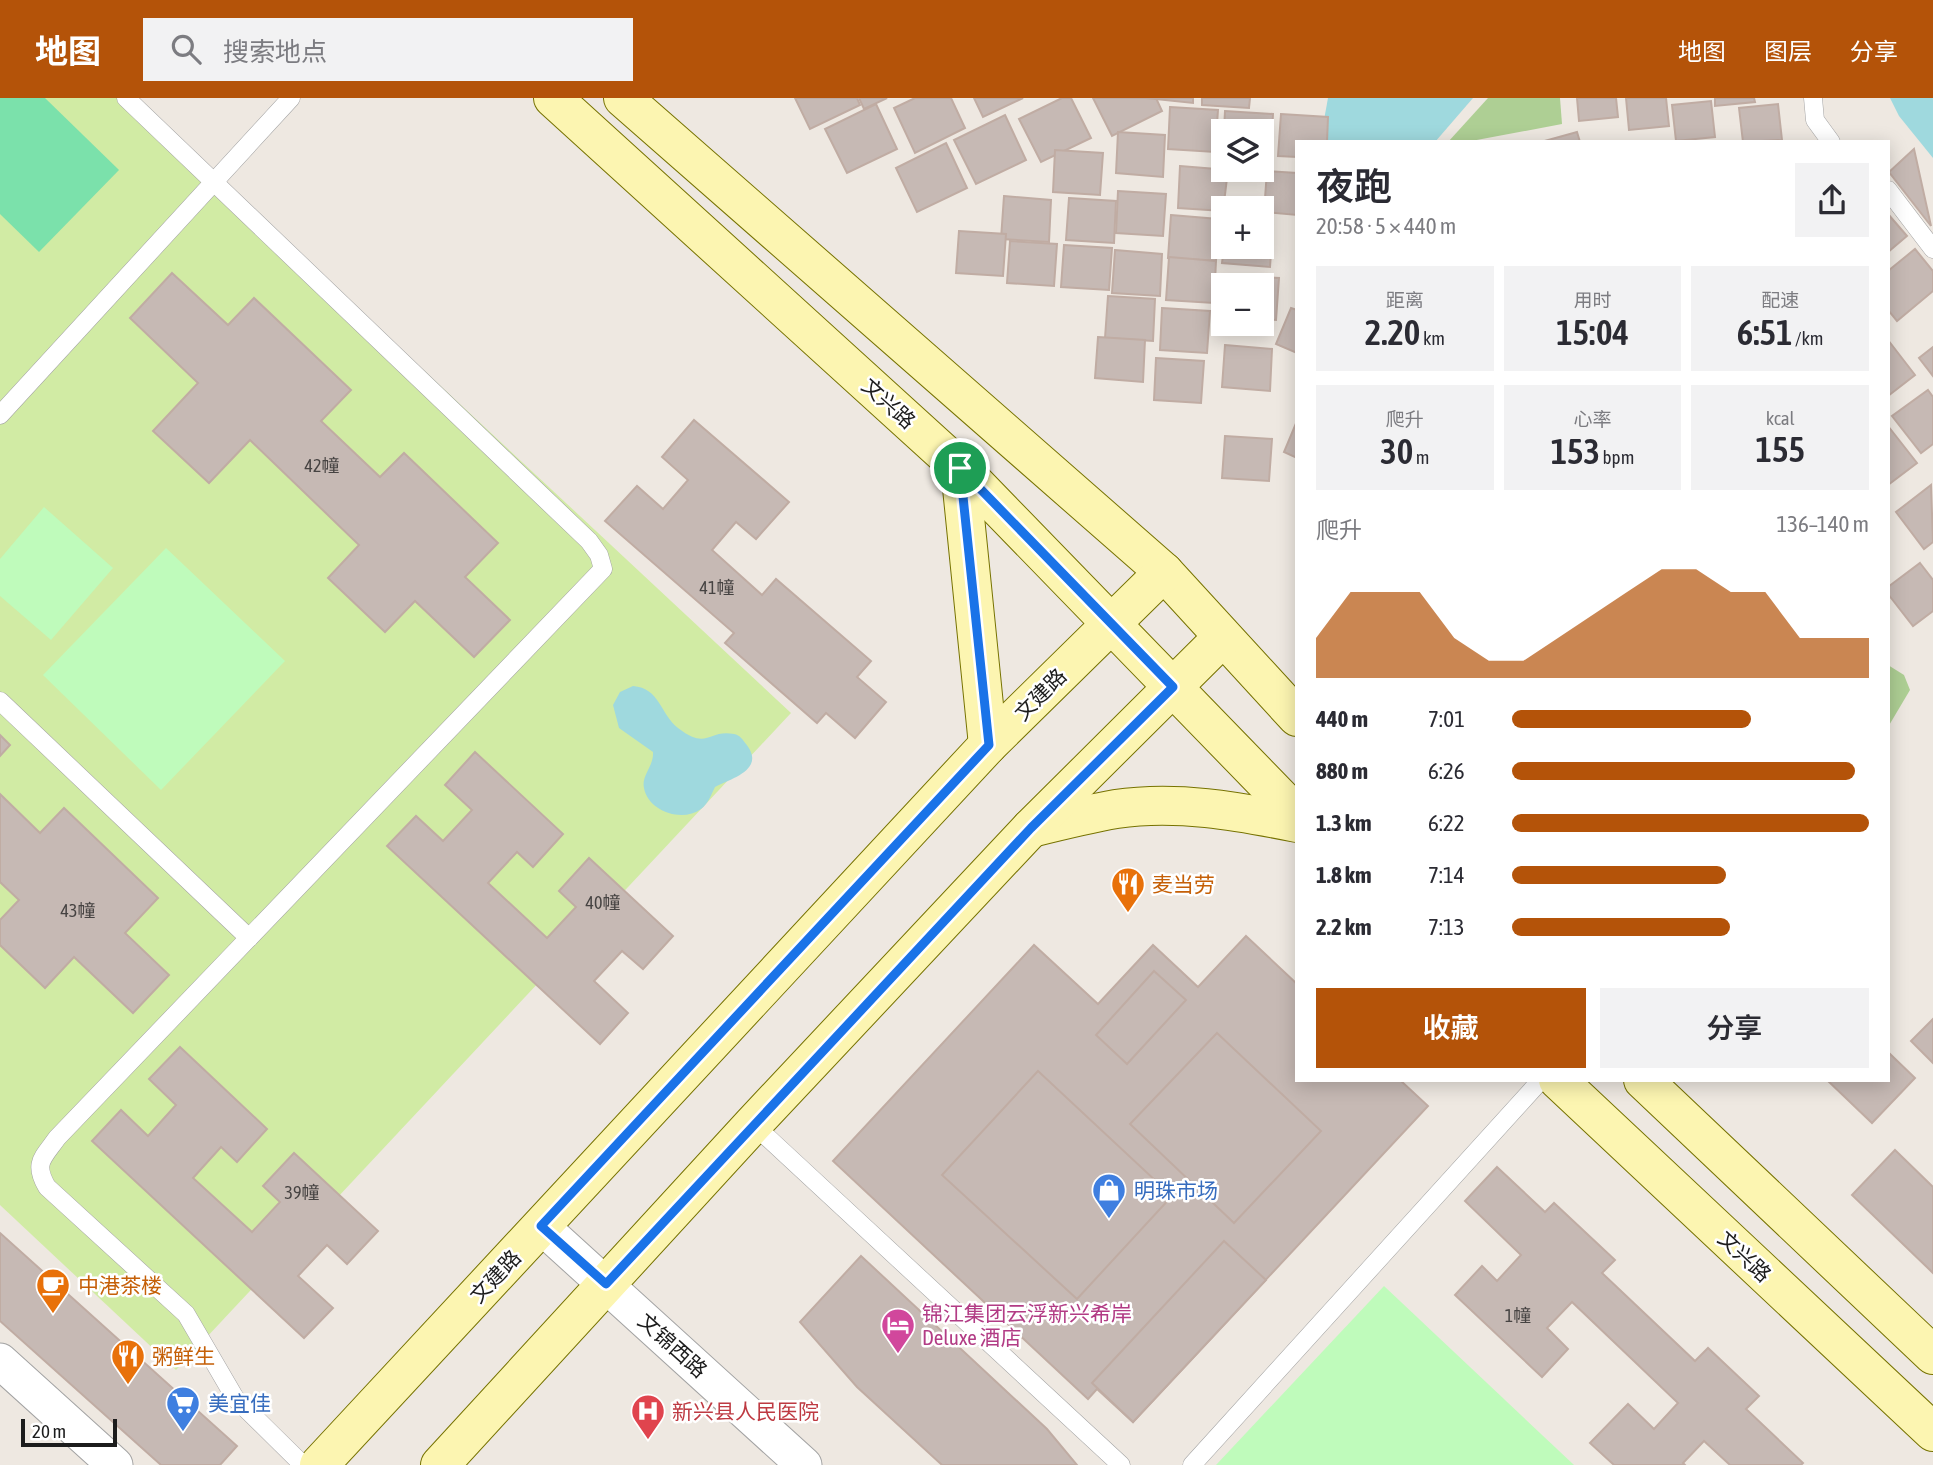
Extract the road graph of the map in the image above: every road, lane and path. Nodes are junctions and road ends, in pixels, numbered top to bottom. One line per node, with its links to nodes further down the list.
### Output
1 (126, 98): 7 (lane)
2 (291, 98): 7 (lane)
3 (553, 98): 11 (street, 文兴路)
4 (623, 98): 12 (street)
5 (1813, 98): 6 (lane)
6 (1830, 140)
7 (214, 182): 10 (lane); 22 (lane)
8 (1890, 193): 9 (lane)
9 (1933, 249)
10 (0, 415)
11 (960, 468): 13 (street, 文兴路); 18 (street)
12 (1164, 572): 13 (street, 文建路); 14 (street)
13 (1111, 624): 15 (street, 文兴路); 18 (street, 文建路)
14 (1222, 638): 15 (street); 17 (street)
15 (1173, 687): 19 (street, 文兴路); 21 (street)
16 (0, 701): 22 (lane)
17 (1295, 715)
18 (989, 745): 27 (street, 文建路)
19 (1295, 813)
20 (1295, 823): 21 (street)
21 (1031, 828): 26 (street)
22 (249, 938): 34 (lane)
23 (1539, 1082): 39 (lane)
24 (1560, 1082): 32 (street, 文兴路)
25 (1645, 1082): 29 (street)
26 (753, 1124): 28 (street); 38 (lane)
27 (541, 1226): 28 (street, 文锦西路); 35 (street, 文建路)
28 (606, 1284): 36 (street); 37 (street, 文锦西路)
29 (1933, 1355)
30 (0, 1361): 33 (street)
31 (1933, 1380): 32 (street)
32 (1920, 1419)
33 (115, 1465)
34 (303, 1465)
35 (319, 1465)
36 (440, 1465)
37 (804, 1465)
38 (1121, 1465)
39 (1192, 1465)

